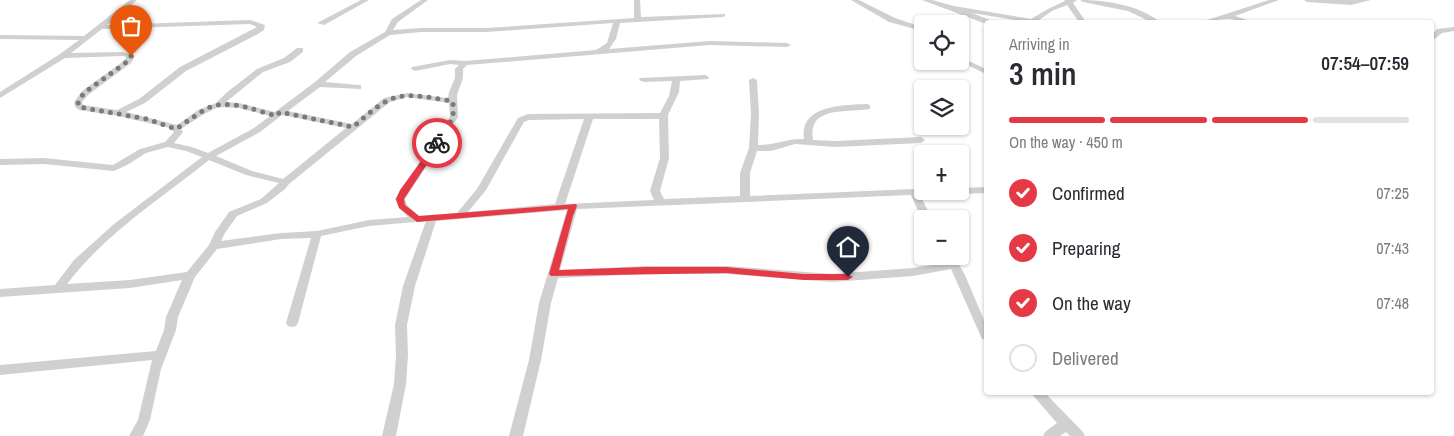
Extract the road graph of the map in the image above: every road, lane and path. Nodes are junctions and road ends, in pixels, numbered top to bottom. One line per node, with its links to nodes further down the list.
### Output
1 (134, 0): 25 (street)
2 (366, 0): 24 (street)
3 (425, 0): 28 (street)
4 (637, 0): 15 (street)
5 (854, 0): 26 (street)
6 (925, 0): 12 (street)
7 (1083, 0): 19 (street)
8 (1276, 0): 14 (street)
9 (1307, 0): 10 (street)
10 (1368, 0)
11 (1070, 1): 17 (street); 18 (street)
12 (953, 8): 16 (street); 23 (street)
13 (723, 15): 15 (street)
14 (1228, 16): 20 (street); 21 (street)
15 (638, 19): 22 (street)
16 (1023, 20)
17 (1038, 20)
18 (1081, 20)
19 (1152, 20)
20 (1213, 20)
21 (1239, 20)
22 (617, 21): 28 (street); 34 (street)
23 (984, 21)
24 (321, 23)
25 (101, 26): 31 (street); 50 (street)
26 (914, 27)
27 (1454, 29): 30 (street)
28 (388, 33): 44 (street)
29 (0, 37): 31 (street)
30 (1434, 37)
31 (87, 38): 35 (street)
32 (787, 45): 34 (street)
33 (300, 50): 48 (street)
34 (596, 52): 36 (street)
35 (63, 56): 46 (street); 50 (street)
36 (465, 63): 38 (street); 47 (street)
37 (969, 64): 39 (street)
38 (415, 69)
39 (984, 71)
40 (705, 77): 41 (street)
41 (676, 79): 42 (street); 52 (street)
42 (643, 80)
43 (752, 80): 59 (street)
44 (318, 84): 45 (street); 51 (street)
45 (358, 87)
46 (0, 96)
47 (452, 101): 54 (street); 72 (street)
48 (219, 104): 51 (street); 55 (street)
49 (867, 107): 56 (street)
50 (118, 113): 55 (street)
51 (278, 114): 54 (street); 60 (street)
52 (664, 116): 53 (street); 67 (street)
53 (589, 118): 69 (street); 70 (street)
54 (353, 127): 62 (street)
55 (176, 129): 58 (street)
56 (809, 140): 57 (street); 59 (street)
57 (921, 140)
58 (168, 144): 60 (street); 61 (street)
59 (753, 148): 66 (street)
60 (208, 157): 62 (street); 79 (street)
61 (0, 162)
62 (285, 182): 74 (street)
63 (984, 190): 64 (street)
64 (969, 191)
65 (914, 192): 66 (street)
66 (745, 199): 67 (street)
67 (660, 202): 68 (street)
68 (573, 206): 69 (street); 77 (street)
69 (559, 207): 70 (street)
70 (459, 216): 71 (street)
71 (432, 218): 72 (street); 88 (street)
72 (417, 219): 73 (street)
73 (317, 234): 74 (street); 81 (street)
74 (214, 246): 78 (street)
75 (935, 265): 77 (street)
76 (954, 265): 82 (street)
77 (554, 274): 89 (street)
78 (190, 275): 79 (street); 83 (street)
79 (58, 289): 80 (street)
80 (0, 293)
81 (292, 323)
82 (984, 333)
83 (161, 355): 84 (street); 87 (street)
84 (0, 370)
85 (1039, 395): 86 (street)
86 (1066, 424): 90 (street); 91 (street)
87 (136, 436)
88 (389, 436)
89 (516, 436)
90 (1050, 436)
91 (1078, 436)

